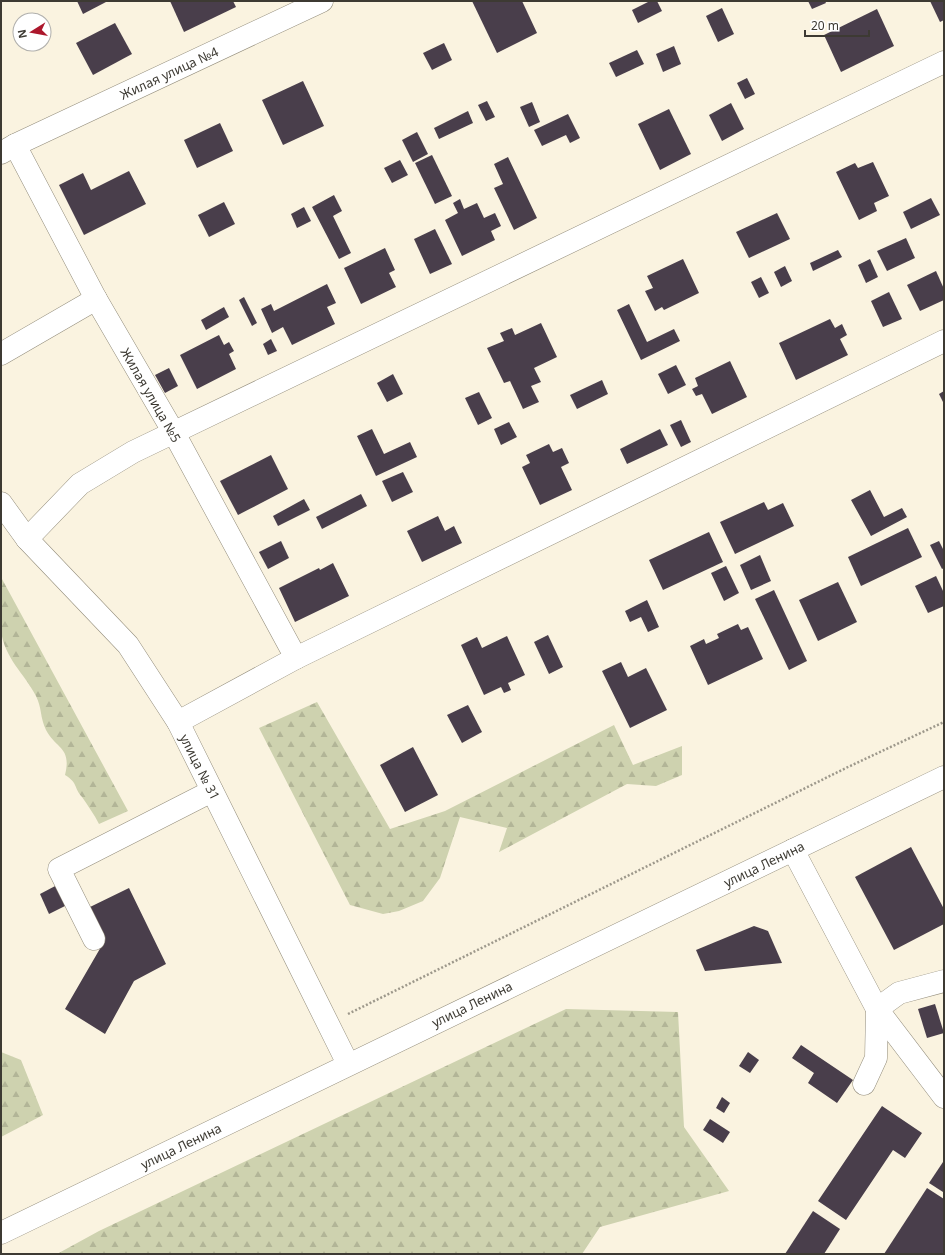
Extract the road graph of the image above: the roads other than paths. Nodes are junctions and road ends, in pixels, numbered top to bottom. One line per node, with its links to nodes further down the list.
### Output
1 (322, 1): 3 (street, Жилая улица №4)
2 (944, 62): 7 (street)
3 (8, 149): 4 (street, Жилая улица №5)
4 (96, 299): 6 (street); 7 (street, Жилая улица №5)
5 (944, 340): 10 (street)
6 (1, 354)
7 (174, 434): 9 (street); 10 (street, Жилая улица №5)
8 (1, 503): 9 (street, улица № 31)
9 (26, 539): 11 (street, улица № 31)
10 (296, 658): 11 (street)
11 (178, 722): 13 (street, улица № 31)
12 (944, 777): 14 (street, улица Ленина)
13 (212, 791): 15 (street); 18 (street, улица № 31)
14 (793, 850): 17 (street); 18 (street, улица Ленина)
15 (94, 939)
16 (944, 981): 17 (street)
17 (877, 1010): 19 (street); 20 (street)
18 (348, 1064): 21 (street, улица Ленина)
19 (864, 1084)
20 (944, 1096)
21 (1, 1233)

